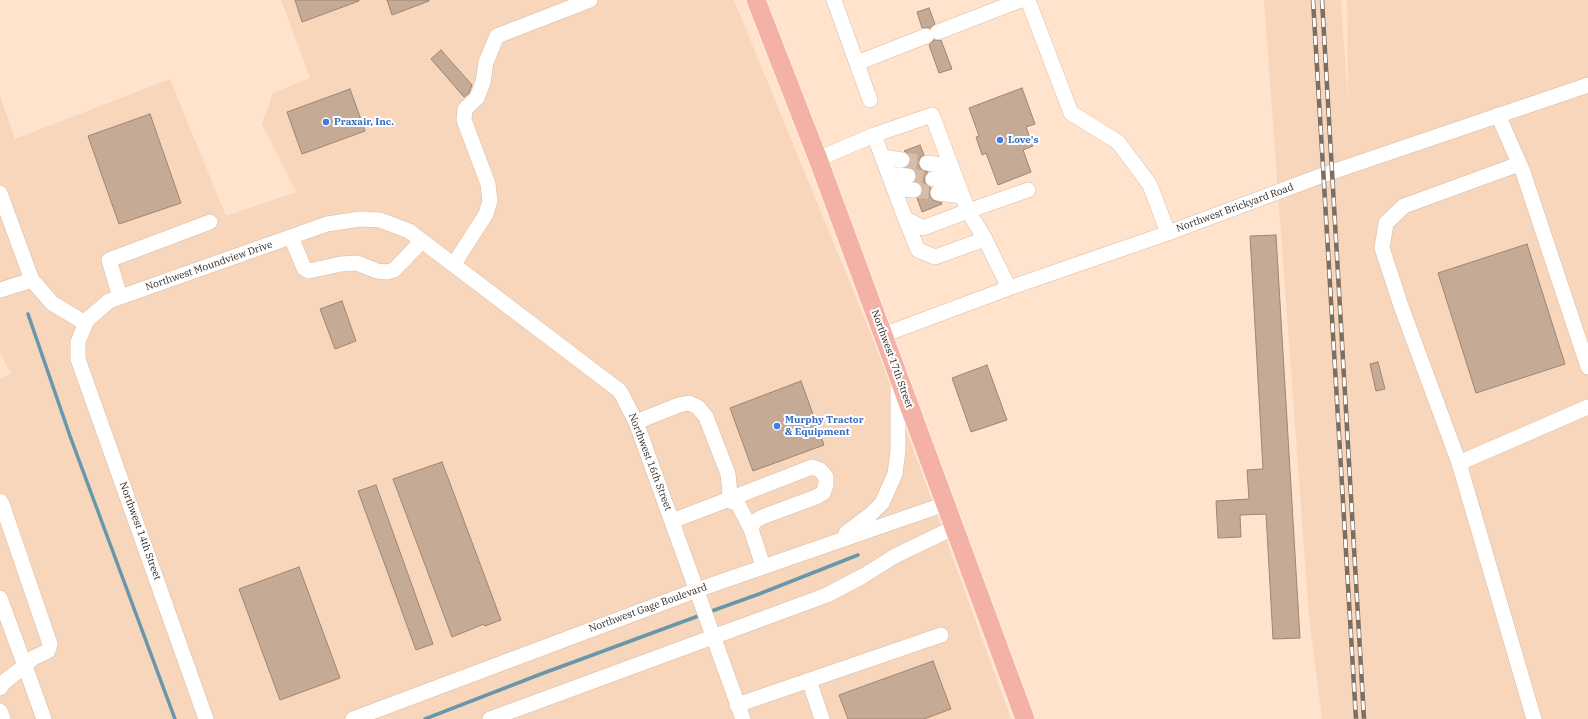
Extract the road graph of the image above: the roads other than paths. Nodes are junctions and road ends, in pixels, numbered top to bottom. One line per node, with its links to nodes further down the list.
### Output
1 (590, 0): 31 (street)
2 (756, 0): 12 (main road, Northwest 17th Street)
3 (834, 0): 6 (street)
4 (1021, 0): 6 (street)
5 (1028, 0): 27 (street)
6 (857, 63): 8 (street)
7 (1588, 85): 9 (street, Northwest Brickyard Road)
8 (870, 100)
9 (1498, 115): 15 (street); 27 (street, Northwest Brickyard Road)
10 (874, 136): 11 (street); 12 (street); 16 (street)
11 (882, 157): 13 (street); 17 (street)
12 (818, 159): 37 (main road, Northwest 17th Street)
13 (902, 160)
14 (927, 163): 16 (street)
15 (1519, 164): 39 (street); 43 (street)
16 (951, 166): 18 (street)
17 (891, 181): 19 (street); 24 (street)
18 (957, 181): 22 (street); 22 (street)
19 (911, 183)
20 (1028, 190): 23 (street)
21 (0, 193): 32 (street)
22 (962, 196): 23 (street)
23 (968, 211): 24 (street); 29 (street)
24 (905, 218): 29 (street)
25 (360, 219): 28 (street, Northwest Moundview Drive); 30 (street, Northwest 16th Street)
26 (210, 222): 35 (street)
27 (1168, 233): 33 (street, Northwest Brickyard Road)
28 (291, 237): 30 (street); 35 (street, Northwest Moundview Drive)
29 (985, 239): 33 (street)
30 (422, 241): 31 (street, Northwest 16th Street)
31 (454, 264): 42 (street, Northwest 16th Street)
32 (32, 280): 34 (street); 36 (street)
33 (1008, 288): 37 (street, Northwest Brickyard Road)
34 (0, 290)
35 (120, 297): 36 (street, Northwest Moundview Drive)
36 (86, 323): 38 (street, Northwest Moundview Drive)
37 (883, 335): 40 (main road, Northwest 17th Street)
38 (78, 342): 63 (street, Northwest 14th Street)
39 (1588, 367)
40 (898, 378): 46 (main road, Northwest 17th Street); 50 (street)
41 (1588, 407): 43 (street)
42 (636, 422): 44 (street); 47 (street, Northwest 16th Street)
43 (1459, 463): 68 (street)
44 (727, 500): 47 (street); 48 (street); 48 (street)
45 (0, 502): 56 (street)
46 (945, 504): 49 (main road, Northwest 17th Street); 50 (street, Northwest Gage Boulevard)
47 (672, 521): 52 (street, Northwest 16th Street)
48 (751, 528): 51 (street)
49 (953, 528): 55 (street); 67 (main road, Northwest 17th Street)
50 (818, 548): 51 (street, Northwest Gage Boulevard)
51 (763, 566): 52 (street, Northwest Gage Boulevard)
52 (697, 590): 55 (street, Northwest 16th Street); 64 (street, Northwest Gage Boulevard)
53 (0, 598): 56 (street)
54 (941, 635): 57 (street)
55 (713, 637): 60 (street, Northwest 16th Street); 65 (street)
56 (25, 666): 58 (street); 62 (street)
57 (809, 680): 60 (street); 66 (street)
58 (0, 688)
59 (0, 711): 61 (street)
60 (740, 712)
61 (3, 719)
62 (44, 719)
63 (206, 719)
64 (353, 719)
65 (490, 719)
66 (822, 719)
67 (1025, 719)
68 (1534, 719)

